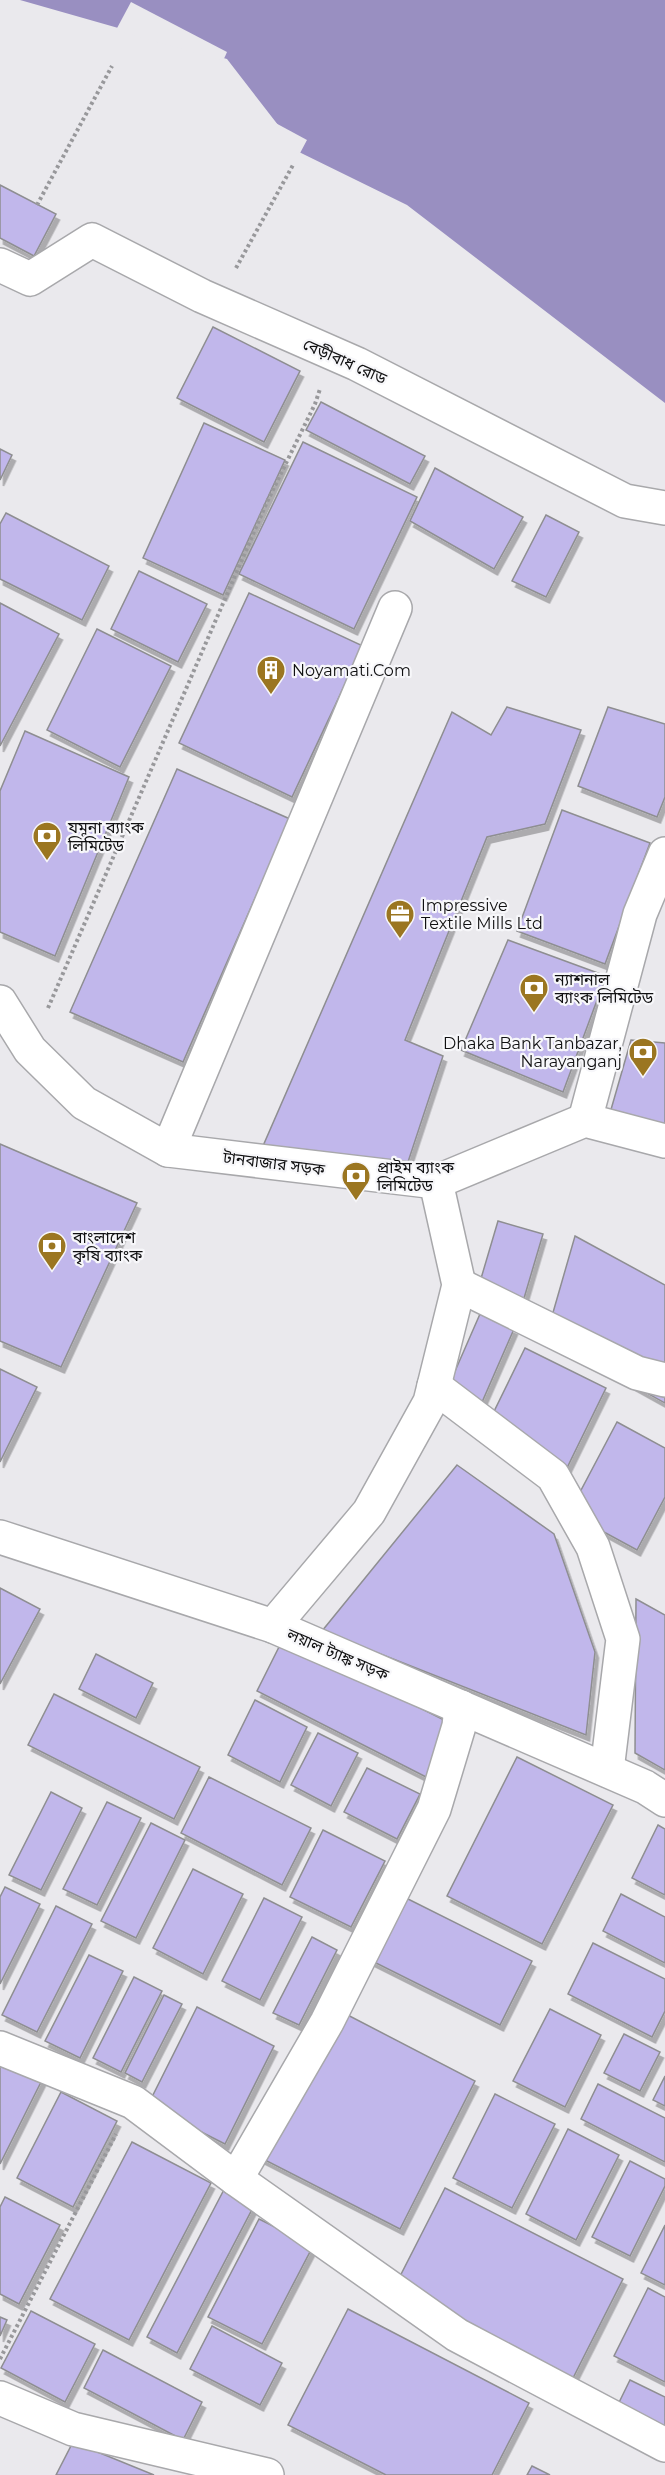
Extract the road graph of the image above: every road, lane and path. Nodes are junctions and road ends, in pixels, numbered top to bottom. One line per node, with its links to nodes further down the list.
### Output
1 (112, 66): 3 (path)
2 (293, 165): 5 (path)
3 (37, 205)
4 (0, 265): 5 (street, বেড়ীবাধ রোড)
5 (217, 303): 6 (street, বেড়ীবাধ রোড)
6 (330, 354): 7 (street, বেড়ীবাধ রোড); 11 (path)
7 (665, 508)
8 (395, 608): 14 (street)
9 (665, 854): 12 (street)
10 (0, 1002): 11 (street, টানবাজার সড়ক)
11 (30, 1050): 14 (street, টানবাজার সড়ক)
12 (585, 1120): 13 (street); 15 (street, টানবাজার সড়ক)
13 (665, 1141)
14 (168, 1150): 15 (street, টানবাজার সড়ক)
15 (436, 1182): 16 (street)
16 (459, 1285): 17 (street); 18 (street)
17 (665, 1380)
18 (434, 1386): 20 (street); 22 (street)
19 (0, 1537): 20 (street, লয়াল ট্যাঙ্ক সড়ক)
20 (273, 1626): 21 (street, লয়াল ট্যাঙ্ক সড়ক)
21 (461, 1707): 22 (street, লয়াল ট্যাঙ্ক সড়ক); 26 (street)
22 (608, 1770): 23 (street, লয়াল ট্যাঙ্ক সড়ক)
23 (665, 1800)
24 (0, 2048): 25 (street)
25 (133, 2102): 26 (street); 27 (path)
26 (236, 2179): 29 (street)
27 (0, 2359)
28 (0, 2398): 30 (street)
29 (665, 2445)
30 (267, 2475)

